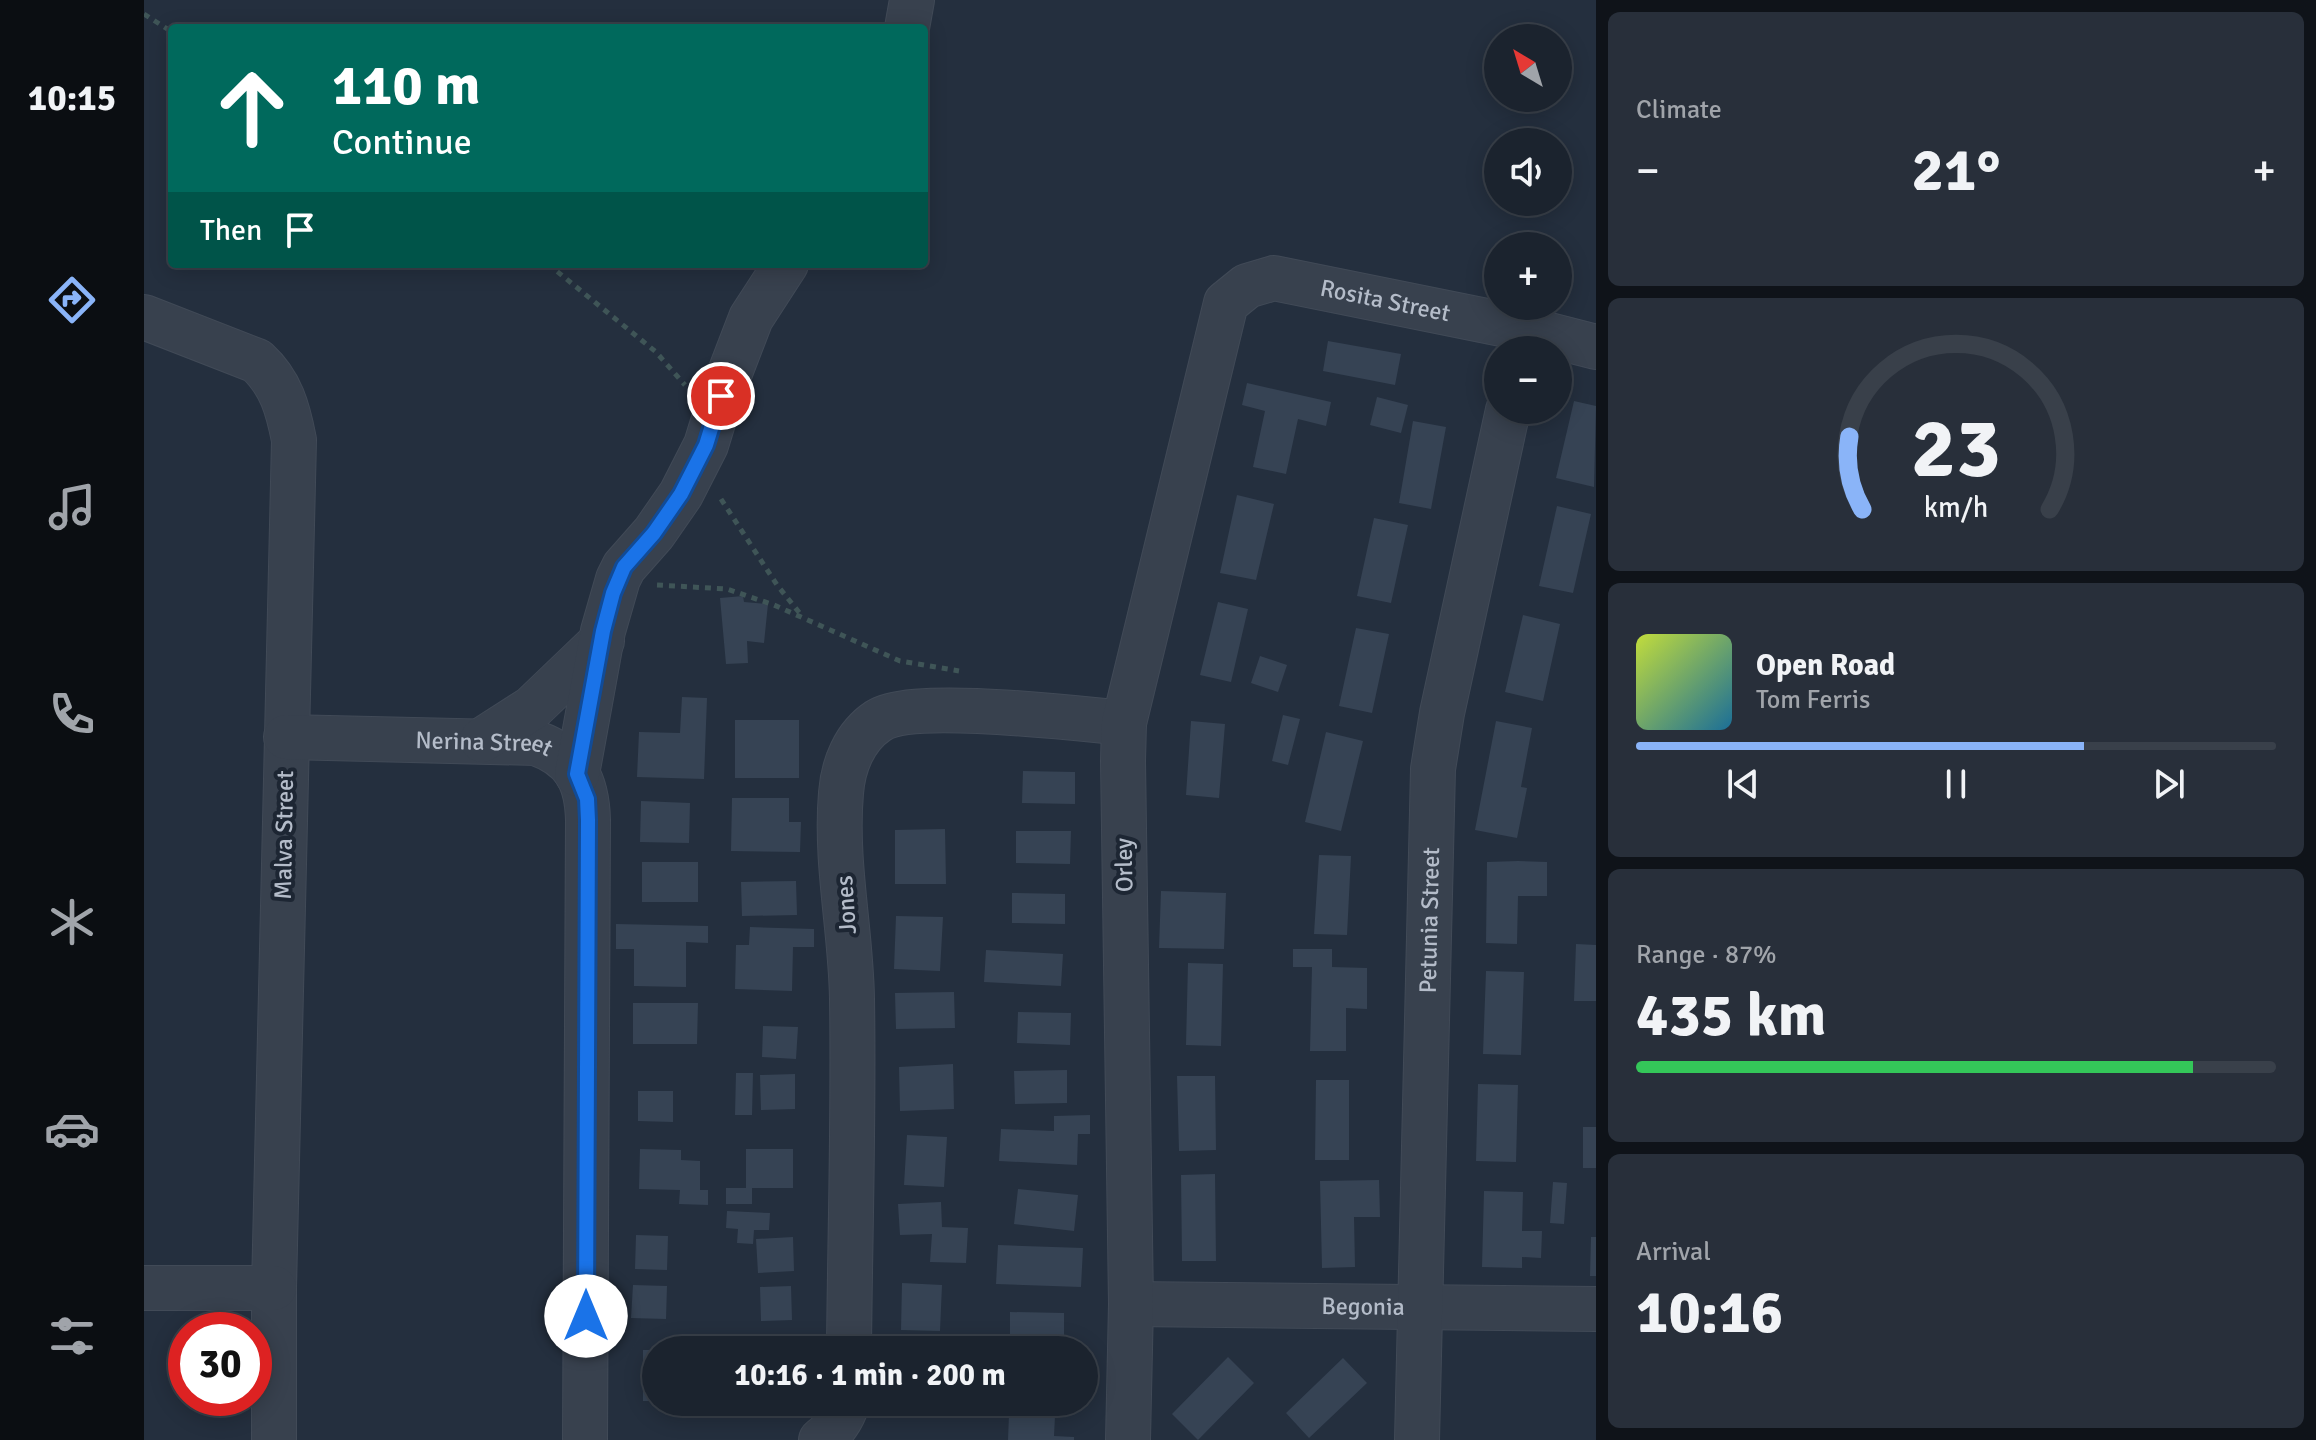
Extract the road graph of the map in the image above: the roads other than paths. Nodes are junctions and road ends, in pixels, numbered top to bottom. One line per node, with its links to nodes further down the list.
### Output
1 (912, 0): 2 (street)
2 (908, 24)
3 (783, 268): 10 (street)
4 (1226, 303): 6 (street, Rosita Street); 11 (street, Orley)
5 (144, 317): 12 (street, Malva Street)
6 (1508, 336)
7 (1572, 345): 8 (street, Rosita Street)
8 (1596, 347)
9 (1505, 424): 18 (street, Petunia Street)
10 (602, 641): 13 (street); 14 (street)
11 (1124, 723): 17 (street, Orley); 20 (street, Jones)
12 (286, 737): 13 (street, Nerina Street); 16 (street, Malva Street)
13 (482, 740): 14 (street, Nerina Street)
14 (577, 774): 23 (street, Nerina Street)
15 (144, 1288): 16 (street)
16 (274, 1288): 22 (street, Malva Street)
17 (1131, 1304): 18 (street, Begonia); 25 (street, Orley)
18 (1419, 1306): 19 (street, Begonia); 26 (street, Petunia Street)
19 (1596, 1309)
20 (849, 1336)
21 (843, 1416): 24 (street)
22 (274, 1440)
23 (585, 1440)
24 (821, 1440)
25 (1128, 1440)
26 (1417, 1440)

